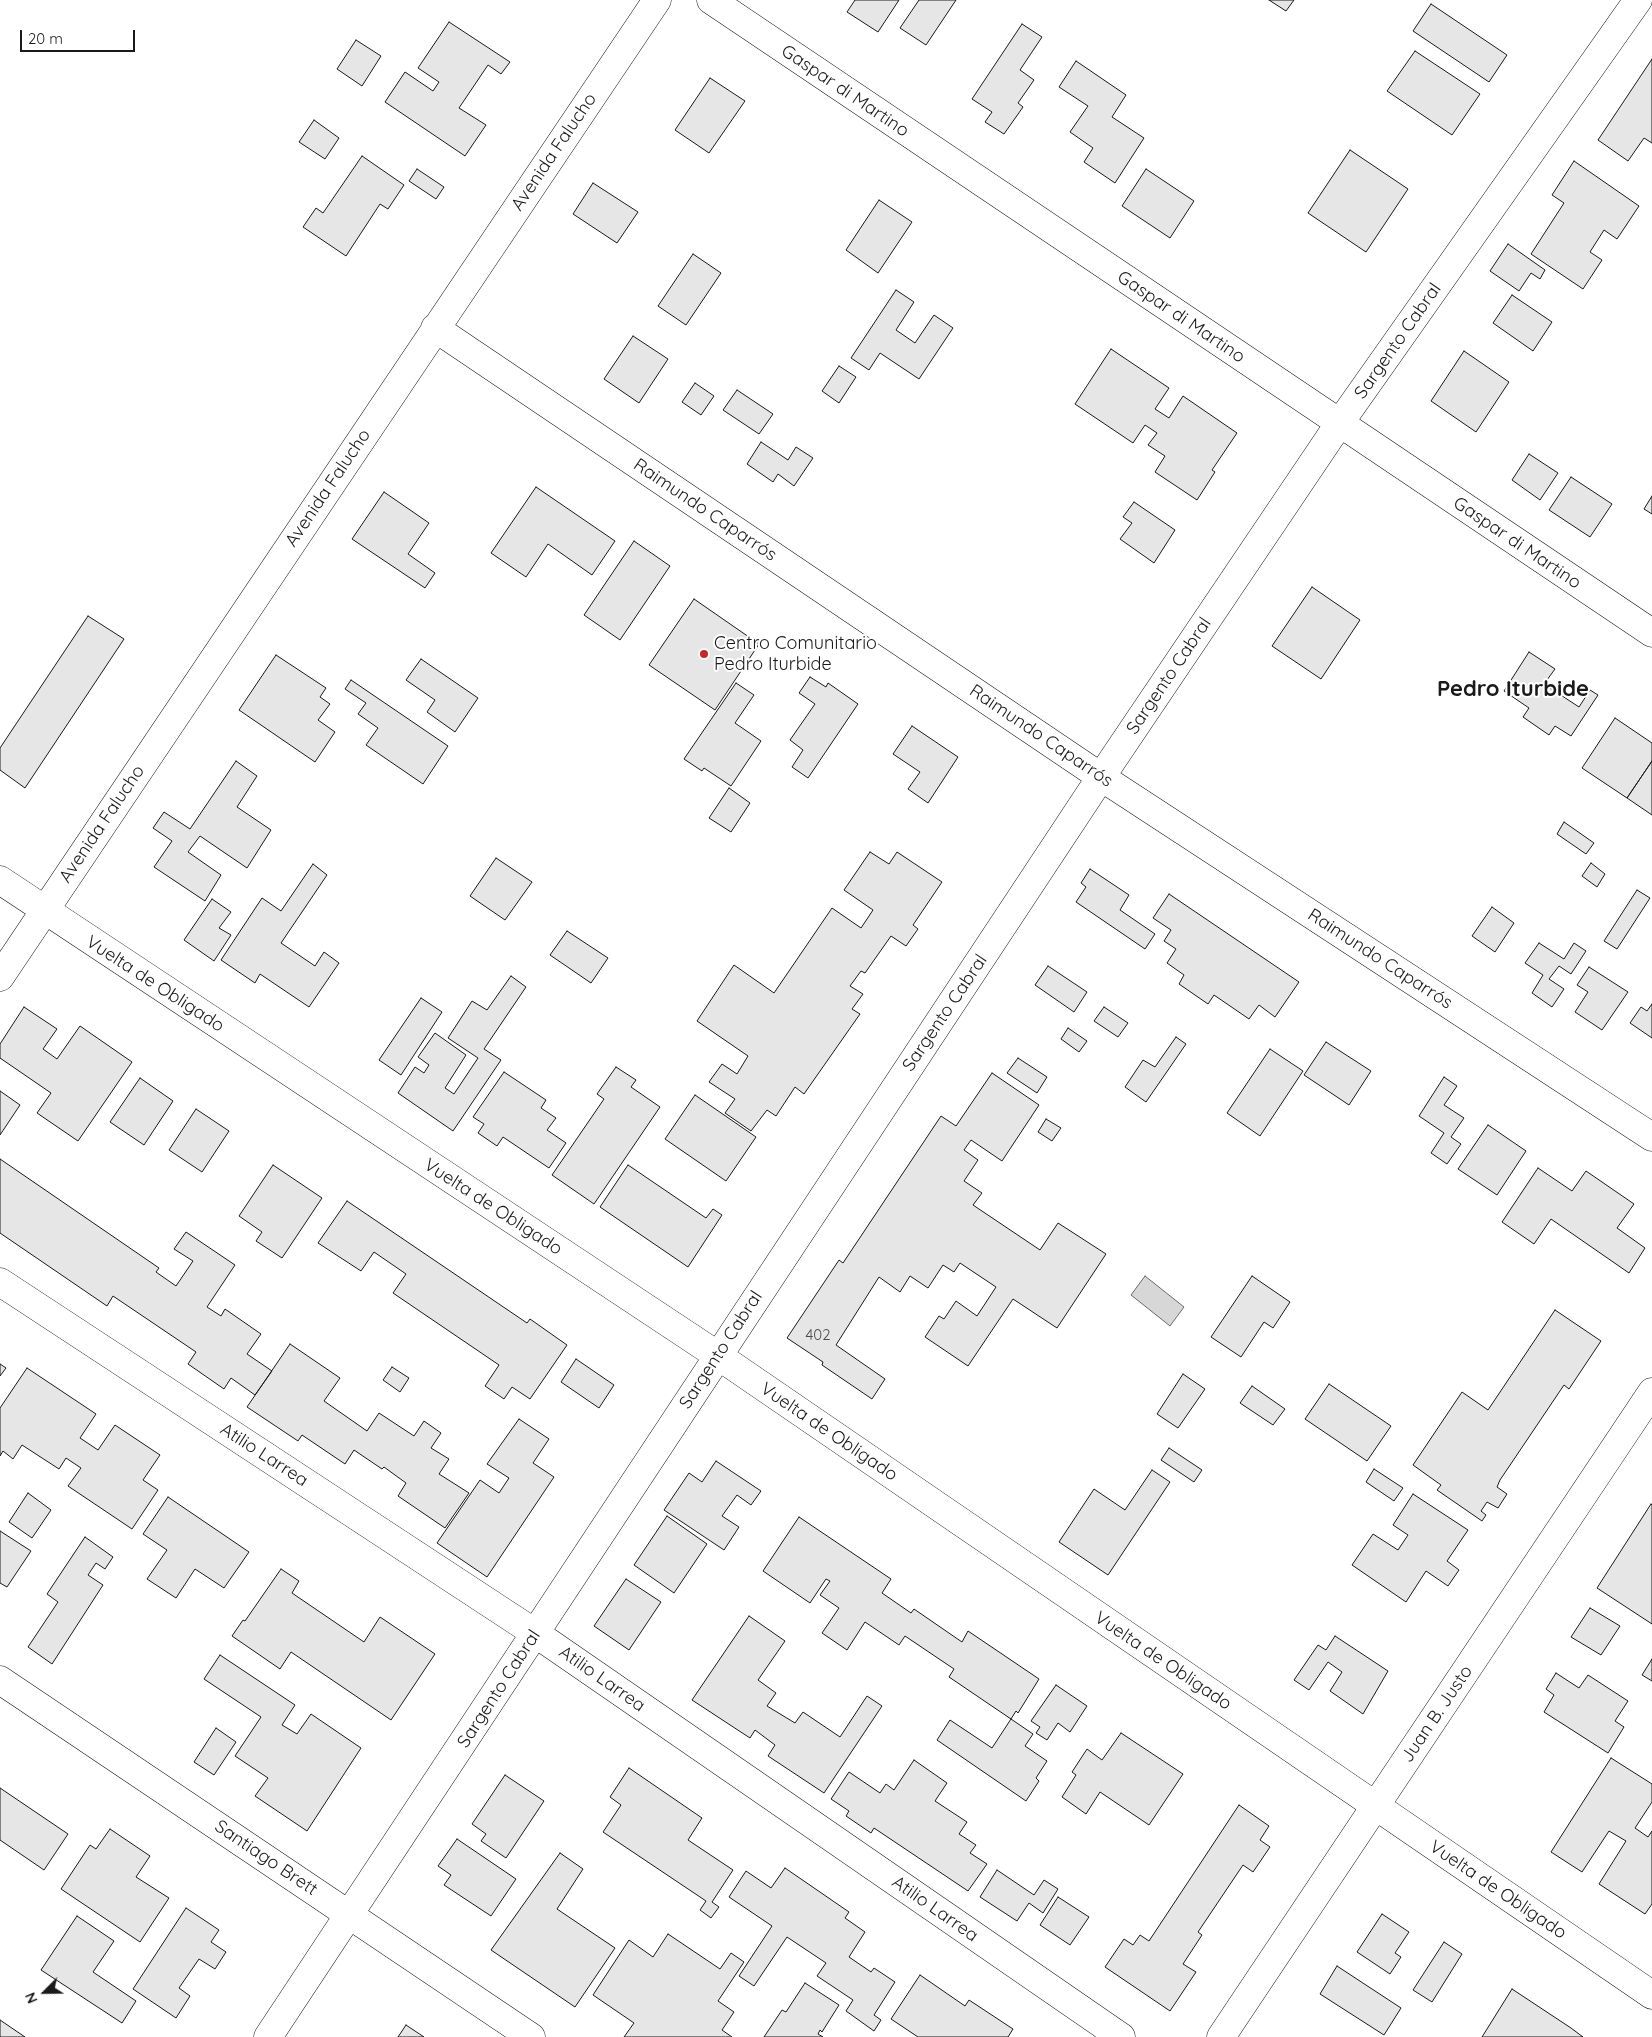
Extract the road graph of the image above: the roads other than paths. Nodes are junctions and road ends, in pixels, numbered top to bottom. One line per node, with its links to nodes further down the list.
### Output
1 (657, 0): 4 (street, Avenida Falucho)
2 (711, 0): 5 (street, Gaspar di Martino)
3 (1638, 0): 5 (street, Sargento Cabral)
4 (435, 328): 7 (street, Raimundo Caparrós); 9 (street, Avenida Falucho)
5 (1340, 424): 6 (street, Gaspar di Martino); 7 (street, Sargento Cabral)
6 (1652, 633)
7 (1101, 777): 11 (street, Raimundo Caparrós); 13 (street, Sargento Cabral)
8 (0, 880): 9 (street, Vuelta de Obligado)
9 (44, 910): 10 (street, Avenida Falucho); 13 (street, Vuelta de Obligado)
10 (0, 977)
11 (1652, 1137)
12 (0, 1282): 15 (street, Atilio Larrea)
13 (717, 1355): 15 (street, Sargento Cabral); 17 (street, Vuelta de Obligado)
14 (1652, 1392): 17 (street, Juan B. Justo)
15 (535, 1633): 18 (street, Sargento Cabral); 22 (street, Atilio Larrea)
16 (0, 1680): 18 (street, Santiago Brett)
17 (1375, 1806): 19 (street, Vuelta de Obligado); 23 (street, Juan B. Justo)
18 (350, 1914): 20 (street, Sargento Cabral); 21 (street, Santiago Brett)
19 (1652, 1995)
20 (268, 2037)
21 (531, 2037)
22 (1122, 2037)
23 (1221, 2037)

